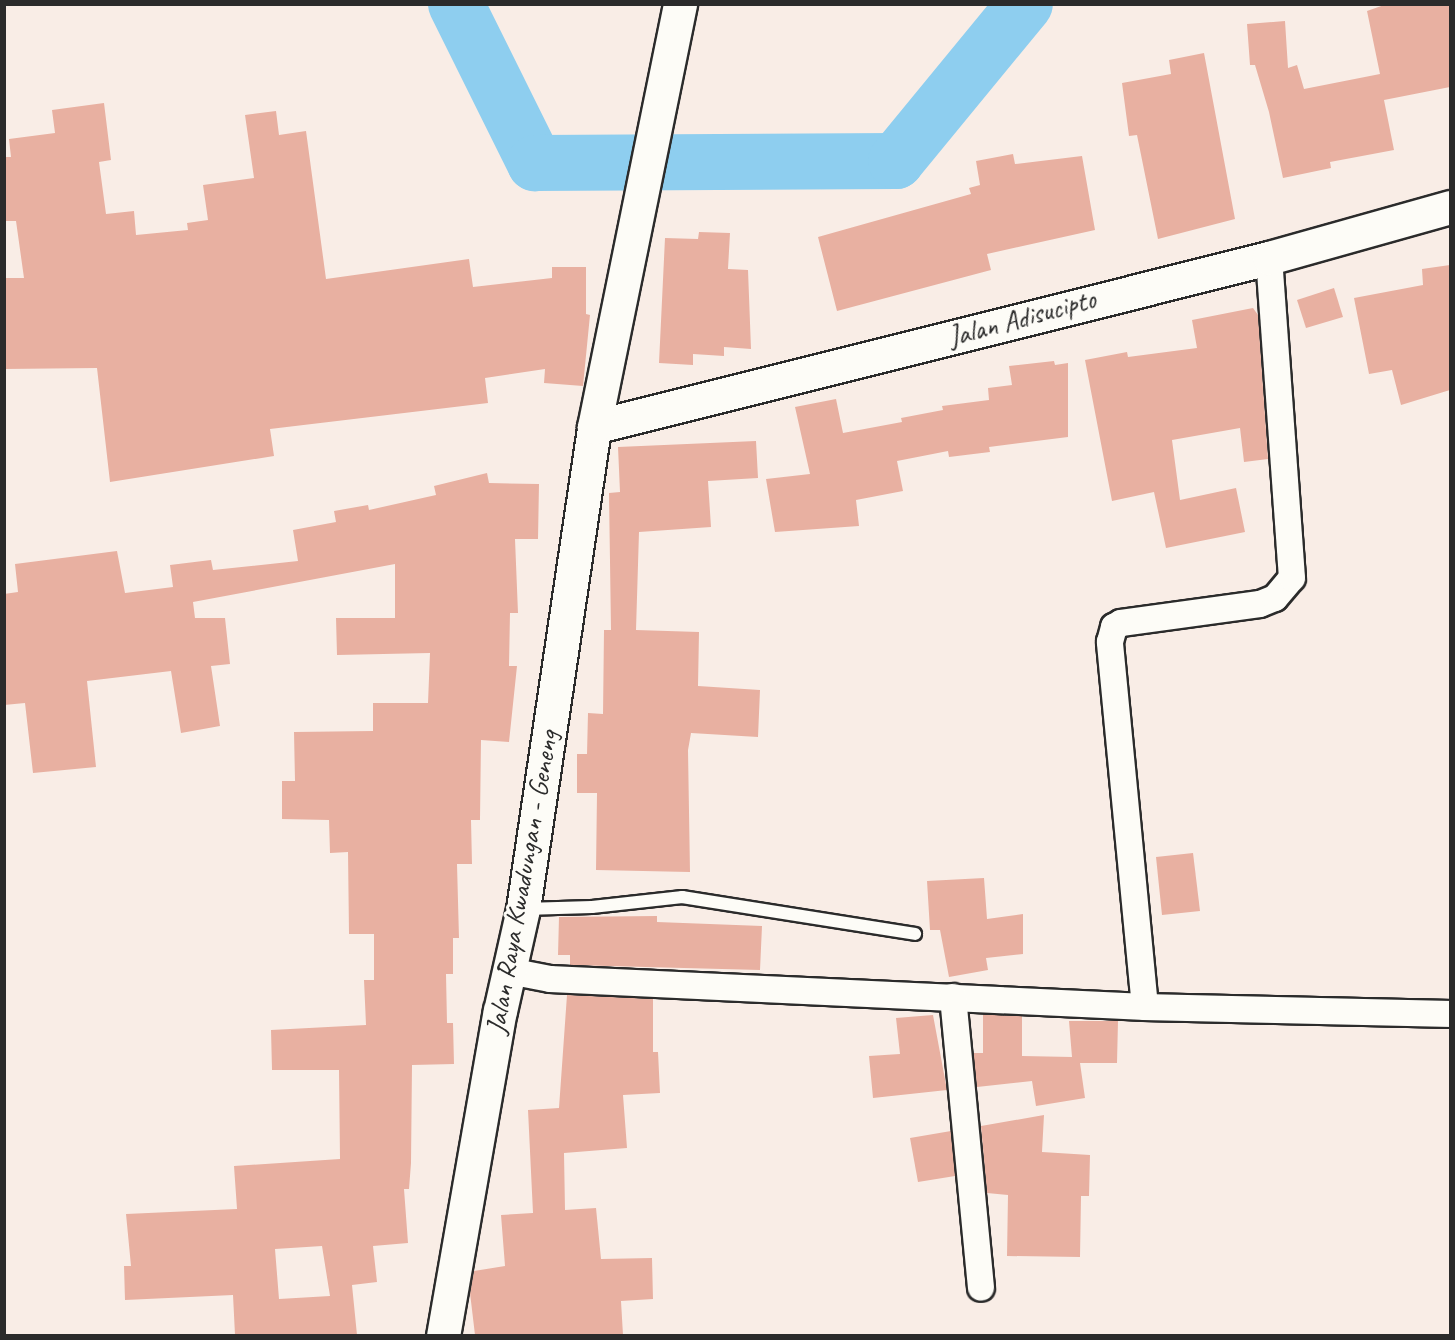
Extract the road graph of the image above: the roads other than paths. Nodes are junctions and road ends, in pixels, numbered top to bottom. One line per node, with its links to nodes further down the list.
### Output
1 (680, 4): 4 (main road, Jalan Raya Kwadungan - Geneng)
2 (1450, 207): 3 (main road, Jalan Adisucipto)
3 (1269, 258): 4 (main road, Jalan Adisucipto); 9 (street)
4 (594, 427): 5 (main road, Jalan Raya Kwadungan - Geneng)
5 (523, 909): 6 (lane); 7 (main road, Jalan Raya Kwadungan - Geneng)
6 (915, 934)
7 (509, 971): 8 (street); 12 (main road, Jalan Raya Kwadungan - Geneng)
8 (953, 997): 9 (street); 11 (street)
9 (1145, 1007): 10 (street)
10 (1450, 1014)
11 (981, 1288)
12 (443, 1335)

